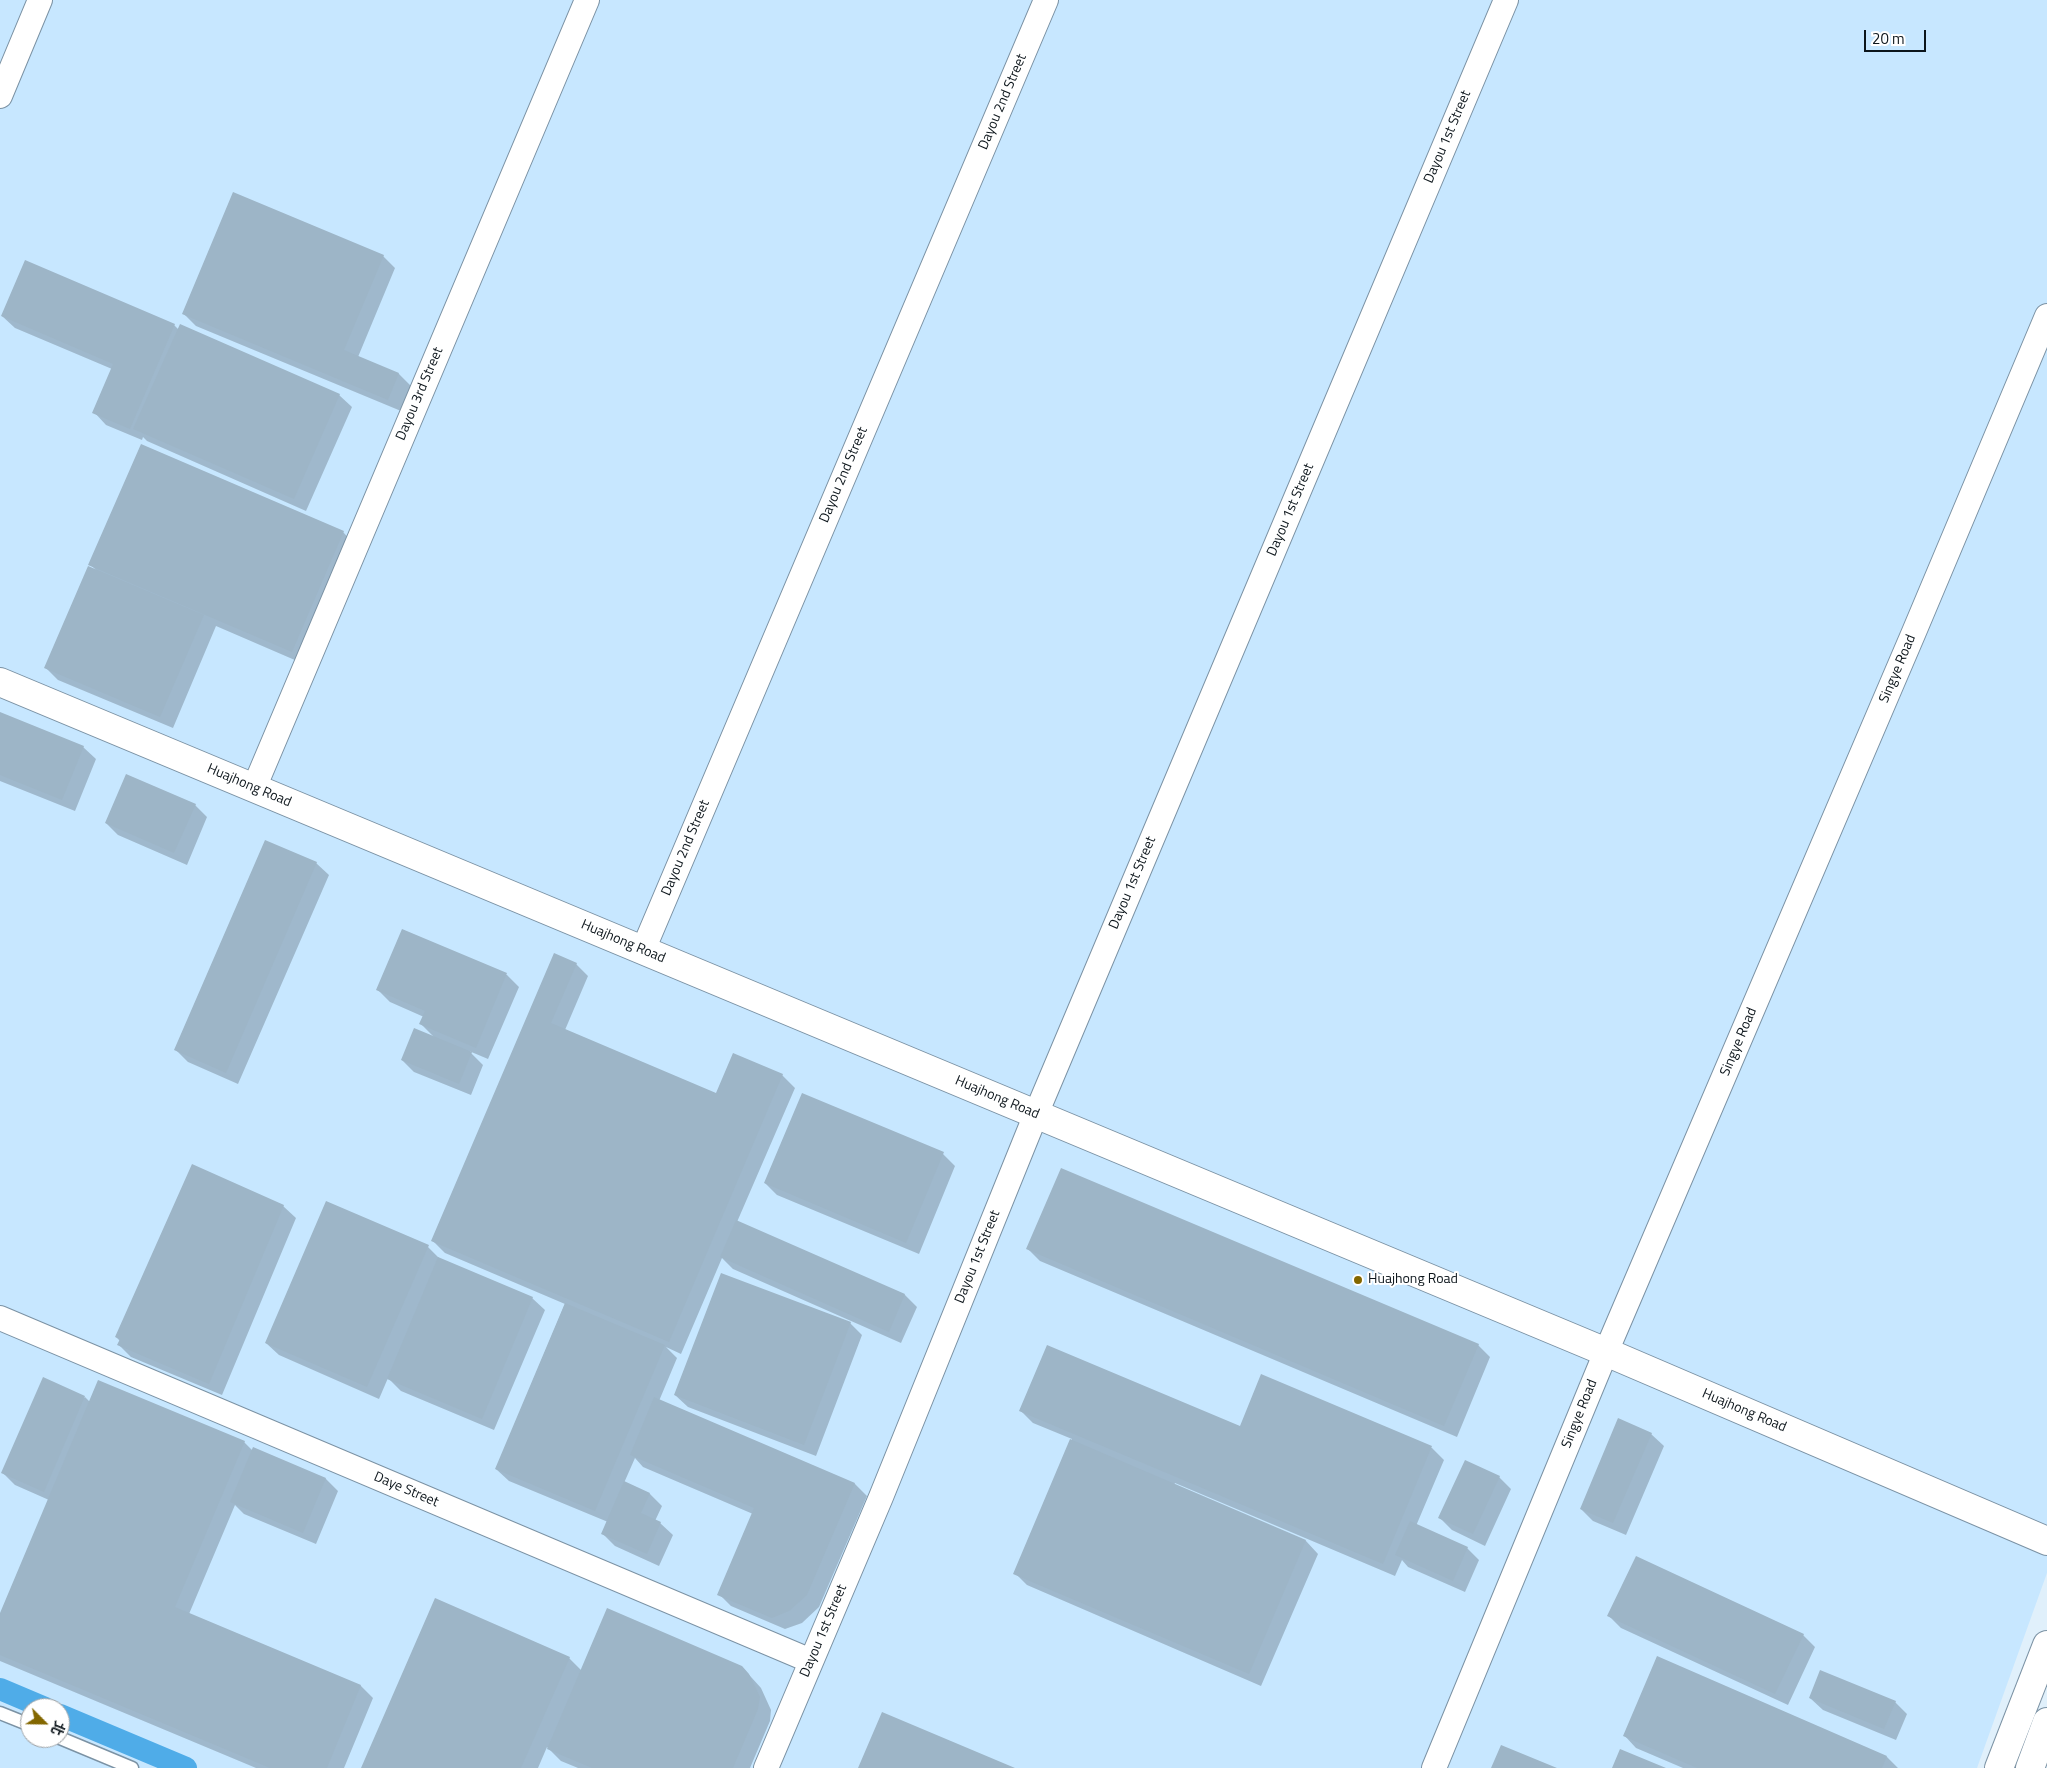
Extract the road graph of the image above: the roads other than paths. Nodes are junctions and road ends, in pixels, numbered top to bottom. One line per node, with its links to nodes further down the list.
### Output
1 (40, 0): 5 (street)
2 (587, 0): 8 (street, Dayou 3rd Street)
3 (1046, 0): 9 (street, Dayou 2nd Street)
4 (1506, 0): 10 (street, Dayou 1st Street)
5 (0, 96)
6 (2047, 316): 12 (street, Singye Road)
7 (0, 682): 8 (main road, Huajhong Road)
8 (254, 788): 9 (main road, Huajhong Road)
9 (643, 950): 10 (main road, Huajhong Road)
10 (1036, 1114): 12 (main road, Huajhong Road); 15 (street, Dayou 1st Street)
11 (0, 1318): 15 (street, Daye Street)
12 (1606, 1352): 13 (main road, Huajhong Road); 22 (street, Singye Road)
13 (2047, 1541)
14 (2047, 1645): 23 (main road)
15 (811, 1661): 21 (street, Dayou 1st Street)
16 (0, 1713): 17 (lane)
17 (20, 1721)
18 (2047, 1722): 24 (main road)
19 (70, 1742): 20 (lane)
20 (132, 1768)
21 (766, 1768)
22 (1434, 1768)
23 (1999, 1768)
24 (2030, 1768)

